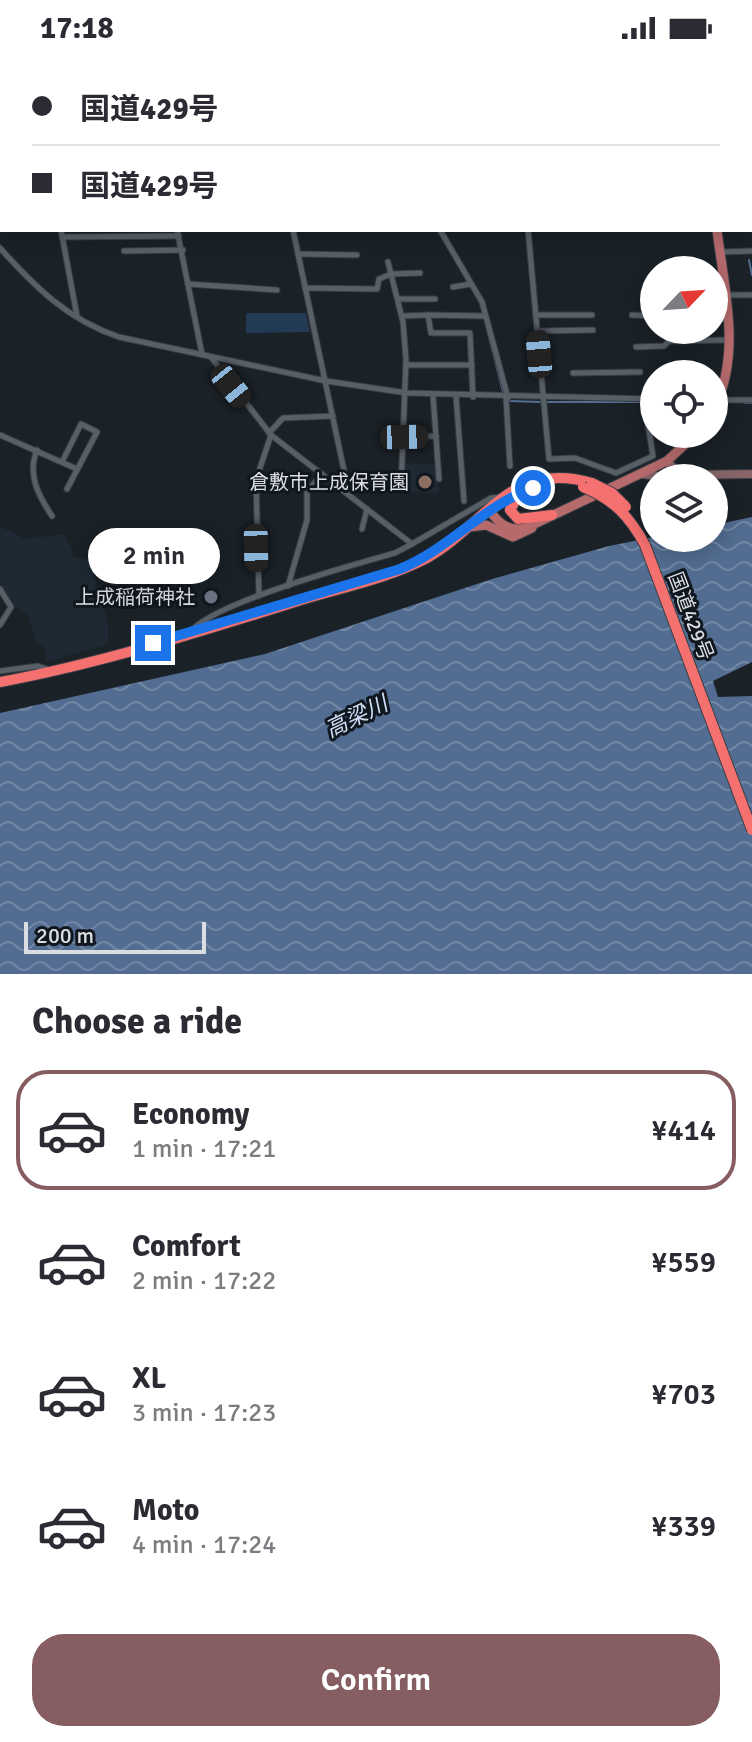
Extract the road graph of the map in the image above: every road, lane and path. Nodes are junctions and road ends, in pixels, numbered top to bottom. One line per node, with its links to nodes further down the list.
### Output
1 (293, 232): 12 (street)
2 (441, 232): 19 (street)
3 (528, 232): 28 (street)
4 (717, 232): 11 (main road)
5 (178, 233): 6 (street); 8 (street)
6 (62, 234): 34 (street)
7 (0, 248): 34 (street)
8 (183, 250): 9 (street); 18 (street)
9 (124, 251)
10 (752, 251): 11 (street)
11 (719, 252): 14 (main road)
12 (298, 254): 13 (street); 21 (street)
13 (357, 255)
14 (719, 256)
15 (388, 262): 17 (street)
16 (420, 273): 17 (street)
17 (391, 274): 21 (street); 25 (street)
18 (188, 284): 22 (street); 40 (street)
19 (469, 285): 20 (street); 33 (street)
20 (453, 287)
21 (305, 288): 47 (street)
22 (277, 290)
23 (728, 295): 24 (street)
24 (752, 295)
25 (398, 299): 26 (street); 32 (street)
26 (435, 299)
27 (428, 315): 32 (street); 33 (street); 44 (street)
28 (536, 315): 29 (street); 37 (street)
29 (592, 315)
30 (632, 315): 31 (street)
31 (640, 315)
32 (402, 316): 43 (street)
33 (483, 316): 52 (street)
34 (77, 317): 40 (street)
35 (728, 319): 38 (main road)
36 (593, 330): 37 (street)
37 (537, 331): 53 (street)
38 (730, 340): 39 (street); 42 (main road)
39 (636, 347)
40 (202, 354): 41 (street)
41 (211, 357): 47 (street); 58 (street)
42 (728, 360)
43 (406, 365): 44 (street); 48 (street)
44 (472, 365): 51 (street)
45 (640, 372): 46 (street)
46 (573, 373)
47 (326, 381): 48 (street); 57 (street)
48 (407, 393): 49 (street); 61 (street)
49 (433, 395): 50 (street); 60 (street)
50 (456, 396): 51 (street); 82 (street)
51 (473, 397): 52 (street)
52 (507, 398): 53 (street); 69 (street)
53 (543, 399): 55 (street); 62 (street)
54 (752, 400): 56 (street)
55 (640, 402)
56 (728, 402)
57 (333, 416): 58 (street); 80 (street)
58 (270, 434): 71 (street); 93 (street)
59 (0, 435): 64 (street)
60 (436, 436): 61 (street); 75 (street)
61 (404, 437): 79 (street)
62 (652, 448)
63 (681, 448): 65 (main road)
64 (37, 450): 66 (street); 86 (street)
65 (667, 461): 67 (main road); 68 (street)
66 (62, 462): 70 (street); 70 (street)
67 (661, 464)
68 (670, 464)
69 (510, 466)
70 (77, 469): 78 (street)
71 (322, 474): 80 (street); 91 (street)
72 (640, 474): 85 (main road)
73 (752, 474): 74 (street)
74 (728, 475)
75 (439, 479)
76 (546, 485): 77 (highway, 国道429号); 84 (highway, 国道429号); 85 (highway)
77 (587, 485): 81 (highway, 国道429号); 99 (highway, 国道429号, bridge); 100 (highway, 国道429号, bridge)
78 (67, 489)
79 (401, 489)
80 (350, 495): 83 (street)
81 (501, 497): 84 (highway, 国道429号); 90 (street)
82 (464, 501)
83 (367, 509): 89 (street); 90 (street)
84 (489, 510): 87 (main road); 88 (highway, 国道429号)
85 (552, 515): 87 (main road)
86 (52, 516)
87 (540, 521): 88 (main road)
88 (469, 527): 95 (highway, 国道429号)
89 (362, 529)
90 (412, 544): 91 (street)
91 (288, 586): 93 (street)
92 (0, 589): 94 (street)
93 (259, 596): 95 (street)
94 (0, 625)
95 (190, 633): 97 (highway, 国道429号)
96 (0, 671): 97 (street)
97 (51, 671): 98 (highway, 国道429号)
98 (0, 682)
99 (752, 815)
100 (752, 830)

